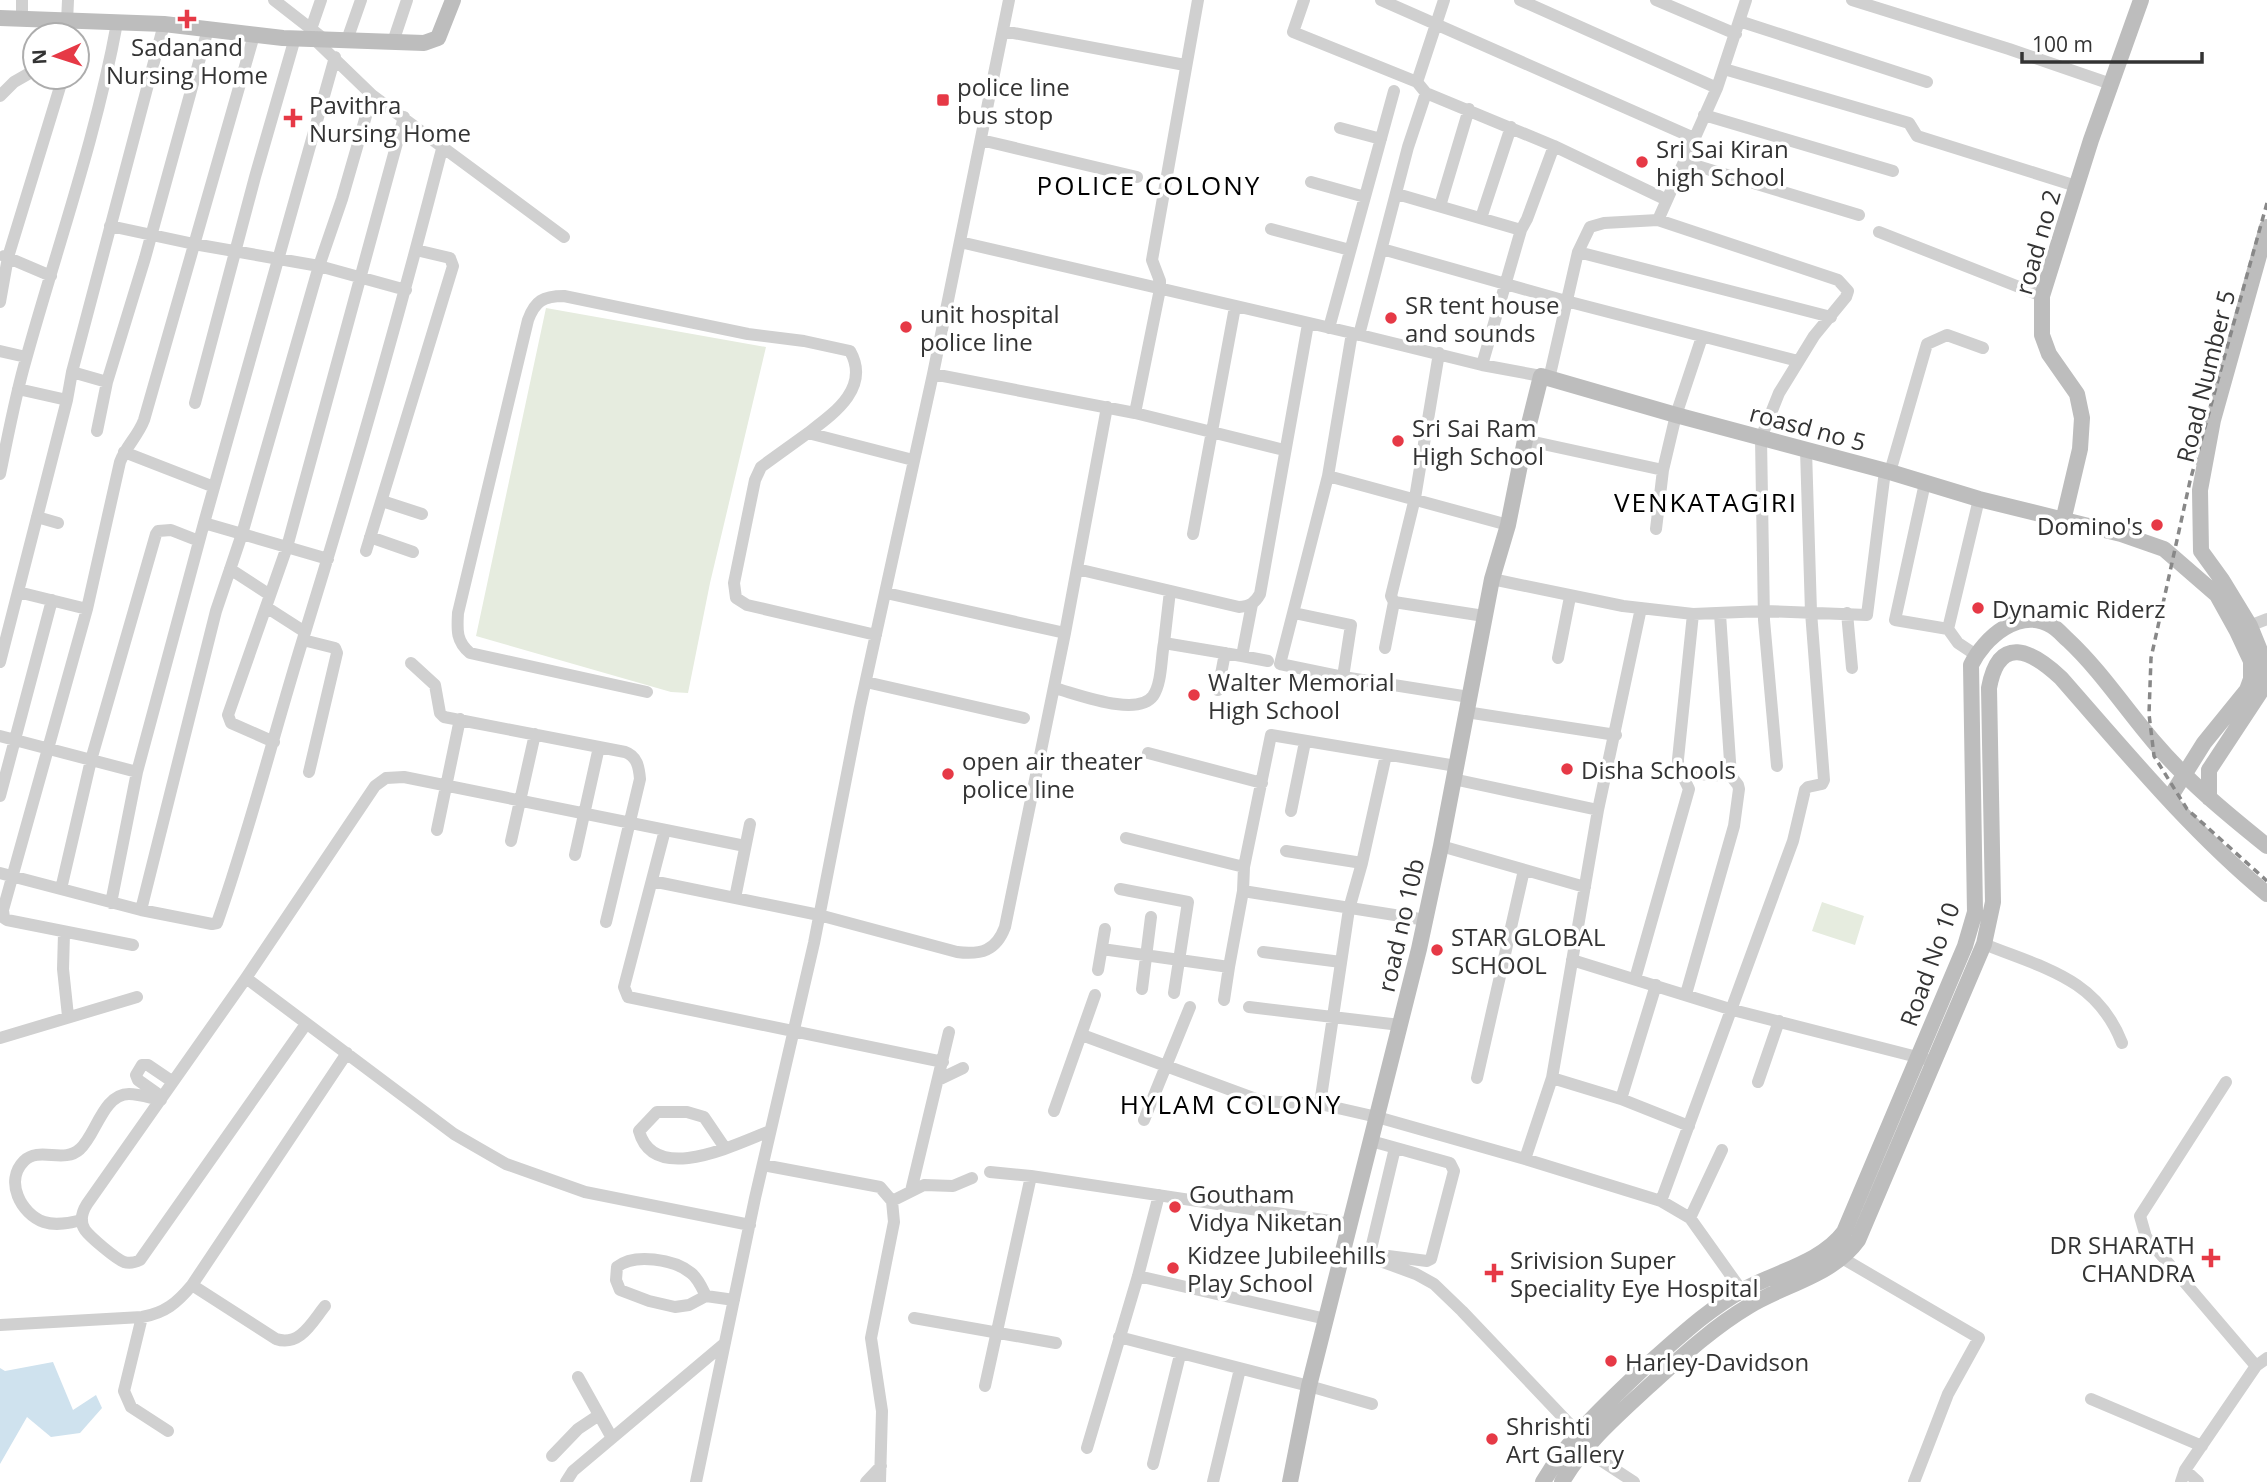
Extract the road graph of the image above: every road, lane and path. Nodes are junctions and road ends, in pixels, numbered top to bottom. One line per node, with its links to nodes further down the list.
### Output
1 (22, 0): 19 (street)
2 (68, 0): 21 (street)
3 (274, 0): 30 (street)
4 (321, 0): 30 (street)
5 (361, 0): 32 (street)
6 (407, 0): 33 (street)
7 (453, 0): 33 (main road)
8 (1009, 0): 28 (street)
9 (1198, 0): 35 (street)
10 (1304, 0): 38 (street)
11 (1381, 0): 24 (street)
12 (1444, 0): 24 (street)
13 (1520, 0): 41 (street)
14 (1656, 0): 26 (street)
15 (1746, 0): 26 (street)
16 (1852, 0): 40 (street)
17 (2141, 0): 40 (main road, road no 2)
18 (0, 18): 19 (main road)
19 (22, 19): 20 (main road)
20 (37, 21)
21 (73, 21)
22 (117, 23): 23 (main road); 25 (main road); 86 (street)
23 (164, 24): 27 (main road); 69 (street)
24 (1436, 24): 38 (street); 52 (street)
25 (91, 25)
26 (1738, 27): 36 (street); 39 (street)
27 (208, 29): 29 (main road); 74 (street)
28 (1003, 31): 35 (street); 54 (street)
29 (254, 35): 31 (main road); 77 (street)
30 (316, 36): 31 (main road); 32 (main road); 34 (street)
31 (295, 38): 79 (street)
32 (347, 40): 33 (main road)
33 (393, 42)
34 (335, 57): 45 (street); 84 (street)
35 (1185, 65): 89 (street)
36 (1724, 69): 41 (street); 61 (street)
37 (21, 78): 46 (street)
38 (1417, 82): 44 (street)
39 (1927, 82)
40 (2111, 84): 61 (main road, road no 2)
41 (1717, 88): 48 (street)
42 (58, 91): 83 (street)
43 (1394, 91): 53 (street)
44 (1426, 93): 47 (street); 62 (street)
45 (372, 95): 49 (street); 85 (street)
46 (0, 96)
47 (1469, 109): 51 (street); 65 (street)
48 (1704, 116): 52 (street); 58 (street)
49 (404, 117): 56 (street); 87 (street)
50 (1340, 128): 53 (street)
51 (1511, 128): 55 (street); 67 (street)
52 (1694, 138): 57 (street)
53 (1381, 139): 63 (street)
54 (981, 140): 59 (street); 76 (street)
55 (1554, 146): 64 (street); 72 (street)
56 (442, 149): 75 (street); 80 (street)
57 (1684, 162): 64 (street); 66 (street)
58 (1894, 171)
59 (1138, 177)
60 (1311, 182): 63 (street)
61 (2076, 186): 91 (main road, road no 2)
62 (1397, 194): 65 (street); 78 (street)
63 (1365, 197): 81 (street)
64 (1667, 200): 68 (street)
65 (1440, 206): 67 (street)
66 (1859, 215)
67 (1481, 218): 72 (street)
68 (1658, 220): 82 (street); 95 (street)
69 (110, 226): 74 (street); 106 (street)
70 (2267, 227): 148 (main road, Road Number 5)
71 (1271, 229): 81 (street)
72 (1521, 230): 88 (street)
73 (1879, 232): 91 (street)
74 (152, 235): 77 (street); 109 (street)
75 (564, 237)
76 (960, 242): 89 (street); 107 (street)
77 (194, 244): 79 (street); 123 (street)
78 (1381, 249): 88 (street); 98 (street)
79 (235, 250): 84 (street); 112 (street)
80 (416, 250): 90 (street); 133 (street)
81 (1350, 250): 97 (street)
82 (1577, 252): 92 (street); 95 (street)
83 (4, 256): 86 (street); 93 (street)
84 (278, 260): 85 (street); 130 (street)
85 (319, 265): 87 (street); 141 (street)
86 (51, 276): 103 (street)
87 (360, 277): 90 (street); 145 (street)
88 (1505, 283): 92 (street); 105 (street)
89 (1160, 289): 94 (street); 114 (street)
90 (406, 290): 149 (street)
91 (2042, 296): 136 (main road, road no 2)
92 (1566, 301): 99 (street); 108 (street)
93 (0, 302)
94 (1235, 307): 96 (street); 117 (street)
95 (1831, 317): 104 (street)
96 (1308, 324): 97 (street); 121 (street)
97 (1329, 328): 98 (street)
98 (1356, 334): 102 (street); 128 (street)
99 (1702, 337): 104 (street); 115 (street)
100 (1983, 348): 126 (street)
101 (0, 351): 103 (street)
102 (1438, 353): 105 (street); 131 (street)
103 (26, 357): 110 (street)
104 (1798, 361): 119 (street)
105 (1482, 365): 108 (street)
106 (72, 372): 109 (street); 111 (street)
107 (933, 374): 113 (street); 124 (street)
108 (1545, 378): 115 (main road, roasd no 5); 120 (main road, road no 10b)
109 (107, 382): 116 (street)
110 (18, 389): 111 (street); 127 (street)
111 (67, 400): 135 (street)
112 (195, 403)
113 (1107, 407): 114 (street); 151 (street)
114 (1135, 413): 117 (street)
115 (1676, 415): 119 (main road, roasd no 5); 125 (street)
116 (97, 431)
117 (1213, 432): 121 (street); 142 (street)
118 (808, 433): 124 (street); 175 (street); 192 (street)
119 (1761, 438): 122 (main road, roasd no 5); 164 (street)
120 (1525, 440): 125 (street); 139 (main road, road no 10b)
121 (1284, 450): 161 (street)
122 (1807, 450): 126 (main road, roasd no 5); 165 (street)
123 (124, 452): 130 (street); 163 (street)
124 (913, 460): 156 (street)
125 (1664, 470): 140 (street)
126 (1887, 471): 129 (main road, roasd no 5); 167 (street)
127 (0, 474)
128 (1328, 476): 131 (street); 166 (street)
129 (1925, 483): 132 (main road, roasd no 5); 173 (street)
130 (214, 487): 138 (street)
131 (1415, 498): 139 (street); 160 (street)
132 (1979, 499): 136 (main road, roasd no 5); 173 (street)
133 (382, 501): 134 (street); 143 (street)
134 (422, 514)
135 (37, 517): 137 (street); 155 (street)
136 (2063, 521): 152 (main road)
137 (58, 523)
138 (204, 523): 141 (street); 144 (street)
139 (1508, 525): 153 (main road, road no 10b)
140 (1656, 529)
141 (242, 534): 145 (street); 150 (street)
142 (1193, 534)
143 (370, 537): 146 (street); 147 (street)
144 (199, 541): 206 (street); 208 (street)
145 (287, 547): 149 (street); 159 (street)
146 (366, 551)
147 (413, 551)
148 (2201, 551): 152 (main road); 172 (main road)
149 (328, 559): 176 (street)
150 (230, 569): 159 (street); 247 (street)
151 (1077, 569): 154 (street); 174 (street)
152 (2192, 572): 172 (main road)
153 (1492, 579): 157 (street); 170 (main road, road no 10b)
154 (1170, 591): 161 (street); 177 (street)
155 (18, 592): 158 (street); 184 (street)
156 (886, 593): 174 (street); 175 (street)
157 (1570, 597): 162 (street); 182 (street)
158 (52, 600): 163 (street); 199 (street)
159 (268, 601): 176 (street); 200 (street)
160 (1394, 602): 170 (street); 178 (street)
161 (1252, 604): 181 (street)
162 (1641, 608): 168 (street); 197 (street)
163 (87, 609): 203 (street)
164 (1764, 611): 165 (street); 169 (street); 207 (street)
165 (1811, 612): 167 (street); 275 (street)
166 (1294, 613): 187 (street); 187 (street)
167 (1847, 613): 186 (street)
168 (1693, 614): 169 (street); 211 (street)
169 (1720, 614): 213 (street)
170 (1484, 616): 193 (main road, road no 10b)
171 (2267, 619): 172 (street)
172 (2244, 628): 189 (main road)
173 (1948, 629): 180 (street)
174 (1065, 633): 190 (street)
175 (876, 635): 188 (street)
176 (304, 636): 200 (street); 209 (street)
177 (1164, 643): 179 (street); 190 (street)
178 (1385, 648)
179 (1225, 653): 181 (street); 191 (street)
180 (1976, 655): 212 (main road); 287 (main road, Road No 10)
181 (1242, 656): 183 (street)
182 (1558, 659)
183 (1268, 661)
184 (0, 662)
185 (411, 663): 195 (street)
186 (1852, 668)
187 (1343, 677): 193 (street)
188 (866, 682): 194 (street); 248 (street)
189 (2261, 684): 212 (main road); 217 (main road)
190 (1054, 688): 248 (street)
191 (1219, 690)
192 (647, 692)
193 (1467, 704): 197 (street); 210 (main road, road no 10b)
194 (1024, 718)
195 (460, 719): 196 (street); 215 (street)
196 (535, 734): 202 (street); 219 (street)
197 (1616, 735): 220 (street)
198 (0, 736): 199 (street)
199 (15, 740): 203 (street); 216 (street)
200 (274, 742): 247 (street)
201 (1304, 742): 205 (street); 214 (street); 221 (street)
202 (599, 747): 222 (street); 223 (street)
203 (48, 748): 206 (street); 237 (street)
204 (1148, 753): 214 (street)
205 (1385, 755): 210 (street); 234 (street)
206 (91, 760): 208 (street); 241 (street)
207 (1777, 766)
208 (138, 772): 245 (street)
209 (309, 772)
210 (1455, 772): 220 (street); 230 (main road, road no 10b)
211 (1681, 772): 213 (street); 265 (street)
212 (2183, 775): 217 (main road); 218 (main road)
213 (1731, 776): 269 (street)
214 (1262, 783): 235 (street)
215 (446, 786): 219 (street); 225 (street); 264 (street)
216 (0, 796)
217 (2209, 798): 231 (main road)
218 (2169, 799): 243 (main road, Road No 10); 254 (main road, Road No 10)
219 (520, 800): 222 (street); 228 (street)
220 (1598, 810): 239 (street)
221 (1291, 811)
222 (585, 813): 223 (street); 233 (street)
223 (631, 822): 226 (street); 251 (street)
224 (750, 824): 229 (street)
225 (437, 830)
226 (665, 830): 229 (street); 238 (street)
227 (1126, 838): 235 (street)
228 (511, 841)
229 (745, 846): 244 (street)
230 (1441, 846): 236 (street); 250 (main road, road no 10b)
231 (2267, 846)
232 (1286, 851): 234 (street)
233 (575, 855)
234 (1362, 863): 246 (street)
235 (1244, 867): 242 (street)
236 (1524, 870): 239 (street); 291 (street)
237 (6, 875): 241 (street); 253 (street)
238 (652, 881): 244 (street); 281 (street)
239 (1586, 887): 260 (street)
240 (1120, 888): 259 (street)
241 (61, 889): 245 (street)
242 (1243, 891): 246 (street); 262 (street)
243 (2267, 894)
244 (735, 898): 248 (street)
245 (111, 903): 247 (street)
246 (1349, 909): 250 (street); 261 (street)
247 (141, 910)
248 (819, 915): 281 (street)
249 (1151, 917): 258 (street)
250 (1426, 920): 280 (main road, road no 10b)
251 (606, 922)
252 (1105, 929): 256 (street)
253 (64, 933): 255 (street); 276 (street)
254 (1984, 944): 285 (street); 287 (main road, Road No 10)
255 (133, 945)
256 (1102, 949): 258 (street); 263 (street)
257 (1263, 952): 261 (street)
258 (1147, 955): 259 (street); 267 (street)
259 (1180, 960): 262 (street); 268 (street)
260 (1572, 960): 265 (street); 292 (street)
261 (1340, 961): 277 (street)
262 (1229, 967): 272 (street)
263 (1098, 970)
264 (246, 978): 279 (street); 294 (street)
265 (1635, 979): 266 (street)
266 (1656, 985): 269 (street); 298 (street)
267 (1142, 989)
268 (1174, 993)
269 (1686, 993): 275 (street)
270 (1095, 995): 283 (street)
271 (137, 997): 276 (street)
272 (1224, 1000)
273 (1190, 1007): 289 (street)
274 (1249, 1007): 277 (street)
275 (1733, 1010): 278 (street); 303 (street)
276 (68, 1016): 284 (street)
277 (1334, 1017): 280 (street); 299 (street)
278 (1779, 1021): 287 (street); 295 (street)
279 (306, 1024): 286 (street); 319 (street)
280 (1400, 1025): 301 (main road, road no 10b)
281 (793, 1030): 288 (street); 304 (street)
282 (949, 1032): 288 (street)
283 (1082, 1035): 289 (street); 300 (street)
284 (0, 1038)
285 (2122, 1043)
286 (348, 1053): 321 (street); 325 (street)
287 (1927, 1059): 322 (main road, Road No 10); 326 (main road, Road No 10)
288 (943, 1062): 293 (street)
289 (1167, 1066): 299 (street); 302 (street)
290 (963, 1068): 293 (street)
291 (1477, 1078)
292 (1552, 1078): 298 (street); 309 (street)
293 (938, 1080): 314 (street)
294 (173, 1082): 297 (street); 297 (street)
295 (1758, 1082)
296 (2225, 1082): 340 (street)
297 (161, 1099): 319 (street); 319 (street)
298 (1621, 1099): 303 (street)
299 (1320, 1104): 301 (street)
300 (1054, 1111)
301 (1377, 1117): 305 (main road, road no 10b); 309 (street)
302 (1144, 1120)
303 (1689, 1126): 317 (street)
304 (770, 1131): 306 (street); 310 (street)
305 (1371, 1141): 307 (street); 320 (main road, road no 10b)
306 (725, 1147): 306 (street)
307 (1395, 1148): 323 (street); 323 (street)
308 (1722, 1150): 318 (street)
309 (1525, 1159): 317 (street)
310 (763, 1166): 316 (street); 321 (street)
311 (989, 1172): 312 (street)
312 (1031, 1176): 315 (street); 334 (street)
313 (972, 1178): 314 (street)
314 (911, 1191): 316 (street)
315 (1158, 1195): 320 (street); 324 (street)
316 (892, 1201): 356 (street)
317 (1661, 1201): 318 (street)
318 (1690, 1218): 326 (street)
319 (82, 1220)
320 (1350, 1224): 332 (main road, road no 10b)
321 (750, 1225): 328 (street)
322 (1842, 1258): 353 (main road, Road No 10); 367 (street)
323 (1374, 1260): 349 (street)
324 (1138, 1276): 332 (street); 335 (street)
325 (192, 1285): 329 (street); 330 (street)
326 (1742, 1291): 349 (main road, Road No 10)
327 (706, 1296): 327 (street); 328 (street)
328 (734, 1300): 336 (street)
329 (325, 1306)
330 (142, 1317): 333 (street); 348 (street)
331 (914, 1318): 334 (street)
332 (1326, 1319): 344 (main road, road no 10b)
333 (0, 1325)
334 (997, 1333): 337 (street); 343 (street)
335 (1119, 1338): 338 (street); 352 (street)
336 (725, 1343): 350 (street); 359 (street)
337 (1056, 1343)
338 (1180, 1354): 341 (street); 355 (street)
339 (2267, 1358): 340 (street)
340 (2256, 1366): 351 (street)
341 (1240, 1369): 344 (street); 362 (street)
342 (578, 1377): 347 (street)
343 (985, 1386)
344 (1309, 1386): 346 (street); 363 (main road, road no 10b)
345 (2091, 1399): 351 (street)
346 (1372, 1404)
347 (599, 1415): 350 (street); 354 (street)
348 (168, 1431)
349 (1578, 1433): 364 (main road, Road No 10)
350 (612, 1438): 358 (street)
351 (2202, 1446): 357 (street)
352 (1087, 1448)
353 (1586, 1450): 365 (main road, Road No 10); 366 (street)
354 (552, 1456)
355 (1153, 1464)
356 (881, 1466): 360 (street); 361 (street)
357 (2183, 1476): 368 (street)
358 (566, 1482)
359 (696, 1482)
360 (866, 1482)
361 (880, 1482)
362 (1213, 1482)
363 (1290, 1482)
364 (1543, 1482)
365 (1562, 1482)
366 (1634, 1482)
367 (1914, 1482)
368 (2198, 1482)

